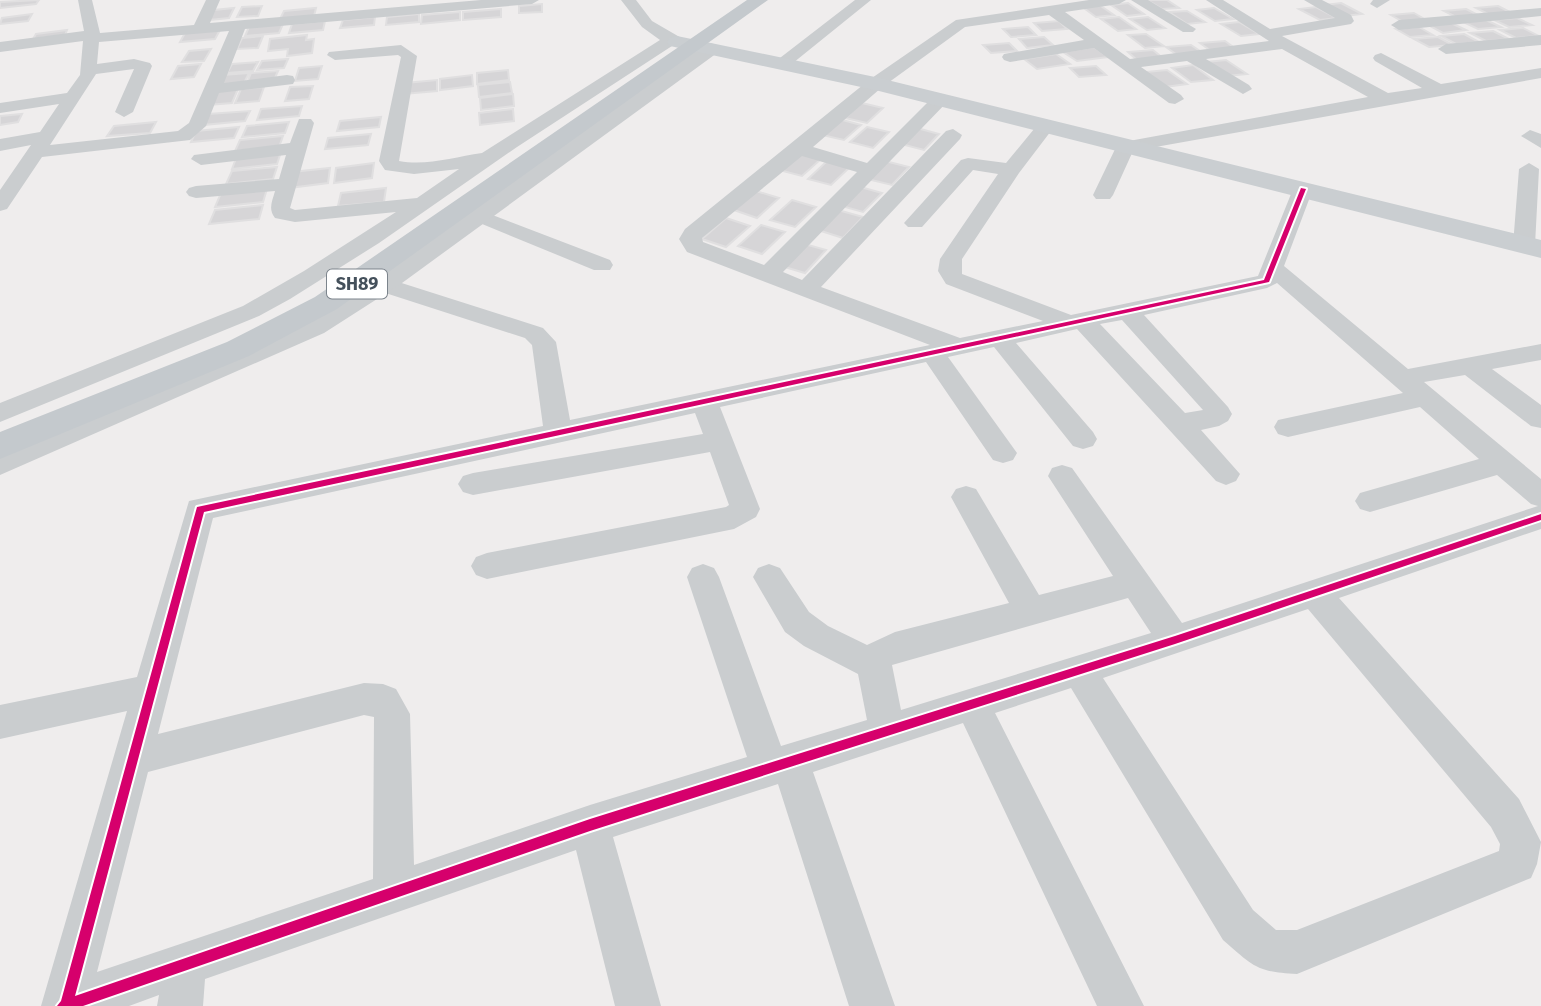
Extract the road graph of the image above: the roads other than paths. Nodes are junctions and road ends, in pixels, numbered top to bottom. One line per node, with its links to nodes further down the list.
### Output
1 (85, 0): 33 (street)
2 (213, 0): 25 (street)
3 (339, 0): 22 (street)
4 (524, 0): 5 (street); 18 (street)
5 (532, 0)
6 (628, 0): 31 (street)
7 (737, 0): 31 (main road, SH89)
8 (759, 0): 31 (main road, SH89)
9 (864, 0): 38 (street)
10 (1018, 0): 21 (street)
11 (1119, 0): 16 (street)
12 (1138, 0): 26 (street)
13 (1213, 0): 28 (street)
14 (1311, 0): 28 (street)
15 (1509, 0): 17 (street)
16 (1087, 2): 19 (street)
17 (1541, 5)
18 (401, 6): 22 (street)
19 (1052, 10): 21 (street); 29 (street)
20 (1541, 12): 23 (street)
21 (1030, 13): 41 (street)
22 (337, 17): 24 (street)
23 (1399, 25)
24 (239, 26): 25 (street); 42 (street)
25 (200, 29): 33 (street)
26 (1188, 29)
27 (1541, 40): 32 (street)
28 (1263, 41): 35 (street); 47 (street)
29 (1096, 43): 36 (street); 39 (street)
30 (0, 47): 33 (street)
31 (681, 48): 38 (main road); 60 (street); 71 (street); 92 (main road, SH89); 96 (main road, SH89)
32 (1446, 49)
33 (88, 51): 45 (street); 51 (street)
34 (335, 55): 60 (street)
35 (1190, 56): 39 (street); 43 (street)
36 (1010, 57)
37 (1381, 58): 44 (street)
38 (782, 64): 41 (main road)
39 (1126, 64): 46 (street)
40 (1541, 73): 44 (street)
41 (875, 84): 48 (main road); 59 (street)
42 (213, 89): 49 (street); 56 (street)
43 (1242, 89)
44 (1437, 89): 47 (street)
45 (73, 97): 50 (street); 56 (street)
46 (1175, 99)
47 (1385, 99): 57 (street)
48 (940, 100): 53 (main road); 63 (street)
49 (280, 102)
50 (0, 108)
51 (124, 113)
52 (305, 123): 58 (street)
53 (1045, 127): 57 (main road); 64 (street)
54 (953, 135): 78 (street)
55 (0, 145): 56 (street)
56 (41, 145): 70 (street)
57 (1125, 147): 66 (main road); 68 (street)
58 (298, 148): 61 (street); 65 (street)
59 (799, 149): 63 (street); 76 (street)
60 (491, 156): 69 (street)
61 (201, 159)
62 (1529, 169): 73 (street)
63 (871, 170): 76 (street)
64 (1012, 170): 72 (street); 80 (street)
65 (287, 184): 67 (street); 69 (street)
66 (1303, 189): 73 (main road); 75 (street)
67 (196, 192)
68 (1103, 195)
69 (421, 204): 88 (street)
70 (0, 205)
71 (477, 215): 74 (street); 77 (street)
72 (915, 223)
73 (1532, 247)
74 (601, 265)
75 (1272, 267): 79 (street); 85 (street)
76 (766, 276): 78 (street)
77 (381, 284): 93 (street); 98 (street)
78 (805, 290): 82 (street)
79 (1127, 311): 80 (street); 90 (street)
80 (1076, 322): 81 (street); 90 (street)
81 (999, 338): 82 (street); 94 (street)
82 (945, 350): 87 (street); 97 (street)
83 (1541, 352): 84 (street)
84 (1471, 366): 85 (street); 89 (street)
85 (1403, 378): 86 (street)
86 (1426, 397): 91 (street); 99 (street)
87 (704, 401): 93 (street); 95 (street)
88 (0, 412)
89 (1541, 419)
90 (1179, 424): 100 (street)
91 (1288, 427)
92 (0, 428)
93 (558, 432): 116 (street)
94 (1083, 439)
95 (719, 441): 102 (street); 107 (street)
96 (0, 446)
97 (1003, 453)
98 (0, 462)
99 (1503, 463): 104 (street); 105 (street)
100 (1226, 474)
101 (1062, 476): 110 (street)
102 (474, 484)
103 (966, 496): 112 (street)
104 (1541, 496)
105 (1370, 501)
106 (1541, 517): 111 (street)
107 (487, 566)
108 (703, 577): 121 (street)
109 (769, 577): 114 (street)
110 (1137, 583): 112 (street); 113 (street)
111 (1314, 593): 113 (street); 115 (street)
112 (1031, 611): 114 (street)
113 (1175, 640): 115 (street)
114 (873, 665): 119 (street)
115 (1079, 670): 117 (street)
116 (151, 690): 118 (street); 120 (street)
117 (972, 704): 119 (street); 128 (street)
118 (0, 722)
119 (888, 731): 121 (street)
120 (133, 758): 123 (street); 125 (street)
121 (780, 765): 122 (street); 127 (street)
122 (590, 825): 123 (street); 126 (street)
123 (394, 892): 124 (street)
124 (182, 985): 125 (street)
125 (65, 1006)
126 (638, 1006)
127 (872, 1006)
128 (1121, 1006)

